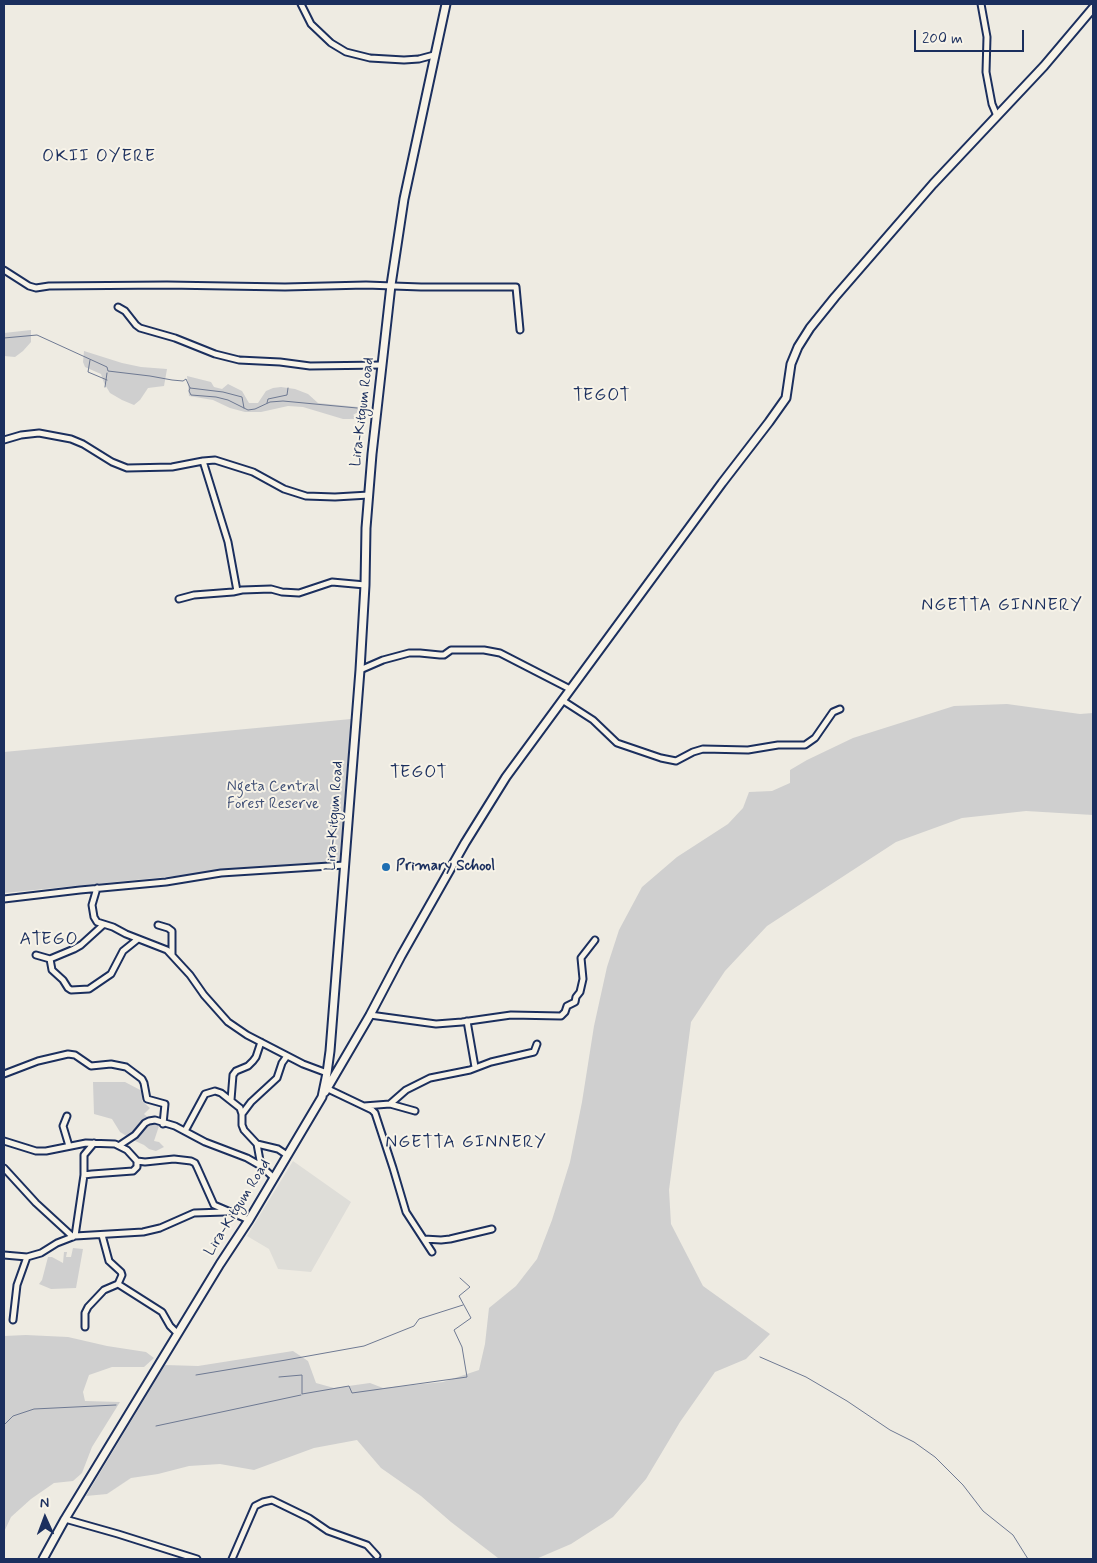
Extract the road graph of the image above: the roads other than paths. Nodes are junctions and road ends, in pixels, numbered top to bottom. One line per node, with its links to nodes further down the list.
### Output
1 (301, 4): 5 (street)
2 (446, 4): 5 (main road, Lira-Kitgum Road)
3 (981, 4): 6 (street)
4 (1093, 8): 6 (main road)
5 (434, 55): 8 (main road, Lira-Kitgum Road)
6 (997, 116): 19 (main road)
7 (4, 270): 8 (street)
8 (391, 285): 10 (street); 11 (main road, Lira-Kitgum Road)
9 (118, 307): 11 (street)
10 (520, 330)
11 (382, 365): 14 (main road, Lira-Kitgum Road)
12 (4, 440): 13 (street)
13 (203, 460): 14 (street); 16 (street)
14 (369, 495): 15 (main road, Lira-Kitgum Road)
15 (365, 584): 16 (street); 18 (main road, Lira-Kitgum Road)
16 (237, 591): 17 (street)
17 (179, 599)
18 (360, 670): 19 (street); 22 (main road, Lira-Kitgum Road)
19 (570, 689): 20 (main road)
20 (562, 700): 21 (street); 32 (main road)
21 (840, 709)
22 (345, 865): 23 (street); 38 (main road, Lira-Kitgum Road)
23 (97, 888): 24 (street); 25 (street)
24 (4, 899)
25 (103, 925): 27 (street); 31 (street)
26 (158, 925): 30 (street)
27 (138, 939): 30 (street); 31 (street)
28 (594, 940): 33 (street)
29 (36, 955): 31 (street)
30 (172, 955): 34 (street)
31 (50, 959)
32 (370, 1015): 33 (street); 40 (main road)
33 (467, 1021): 37 (street)
34 (261, 1042): 36 (street); 42 (street)
35 (537, 1044): 37 (street)
36 (287, 1056): 38 (street); 46 (street)
37 (475, 1067): 43 (street)
38 (328, 1073): 41 (main road, Lira-Kitgum Road)
39 (4, 1074): 48 (street)
40 (328, 1089): 41 (main road); 44 (street)
41 (322, 1097): 55 (main road, Lira-Kitgum Road)
42 (231, 1100): 46 (street); 49 (street)
43 (390, 1104): 44 (street); 45 (street)
44 (361, 1106): 66 (street)
45 (415, 1111)
46 (242, 1114): 52 (street)
47 (67, 1116): 54 (street)
48 (163, 1124): 49 (street); 53 (street)
49 (185, 1131): 57 (street)
50 (4, 1141): 54 (street)
51 (94, 1142): 53 (street); 54 (street); 59 (street)
52 (257, 1144): 55 (street); 57 (street)
53 (120, 1145): 56 (street)
54 (69, 1146)
55 (287, 1155): 60 (main road, Lira-Kitgum Road)
56 (137, 1161): 59 (street); 61 (street)
57 (261, 1166): 60 (street)
58 (4, 1168): 65 (street)
59 (84, 1176): 65 (street)
60 (274, 1178): 62 (main road, Lira-Kitgum Road)
61 (226, 1211): 62 (street); 64 (street)
62 (249, 1220): 73 (main road, Lira-Kitgum Road)
63 (492, 1229): 66 (street)
64 (102, 1235): 65 (street); 70 (street)
65 (74, 1236): 69 (street)
66 (424, 1239): 67 (street)
67 (432, 1252)
68 (4, 1255): 69 (street)
69 (27, 1257): 71 (street)
70 (118, 1284): 72 (street); 73 (street)
71 (13, 1320)
72 (85, 1327)
73 (177, 1332): 74 (main road, Lira-Kitgum Road)
74 (65, 1519): 76 (main road, Lira-Kitgum Road); 77 (street)
75 (377, 1556): 78 (street)
76 (43, 1559)
77 (197, 1559)
78 (232, 1559)

